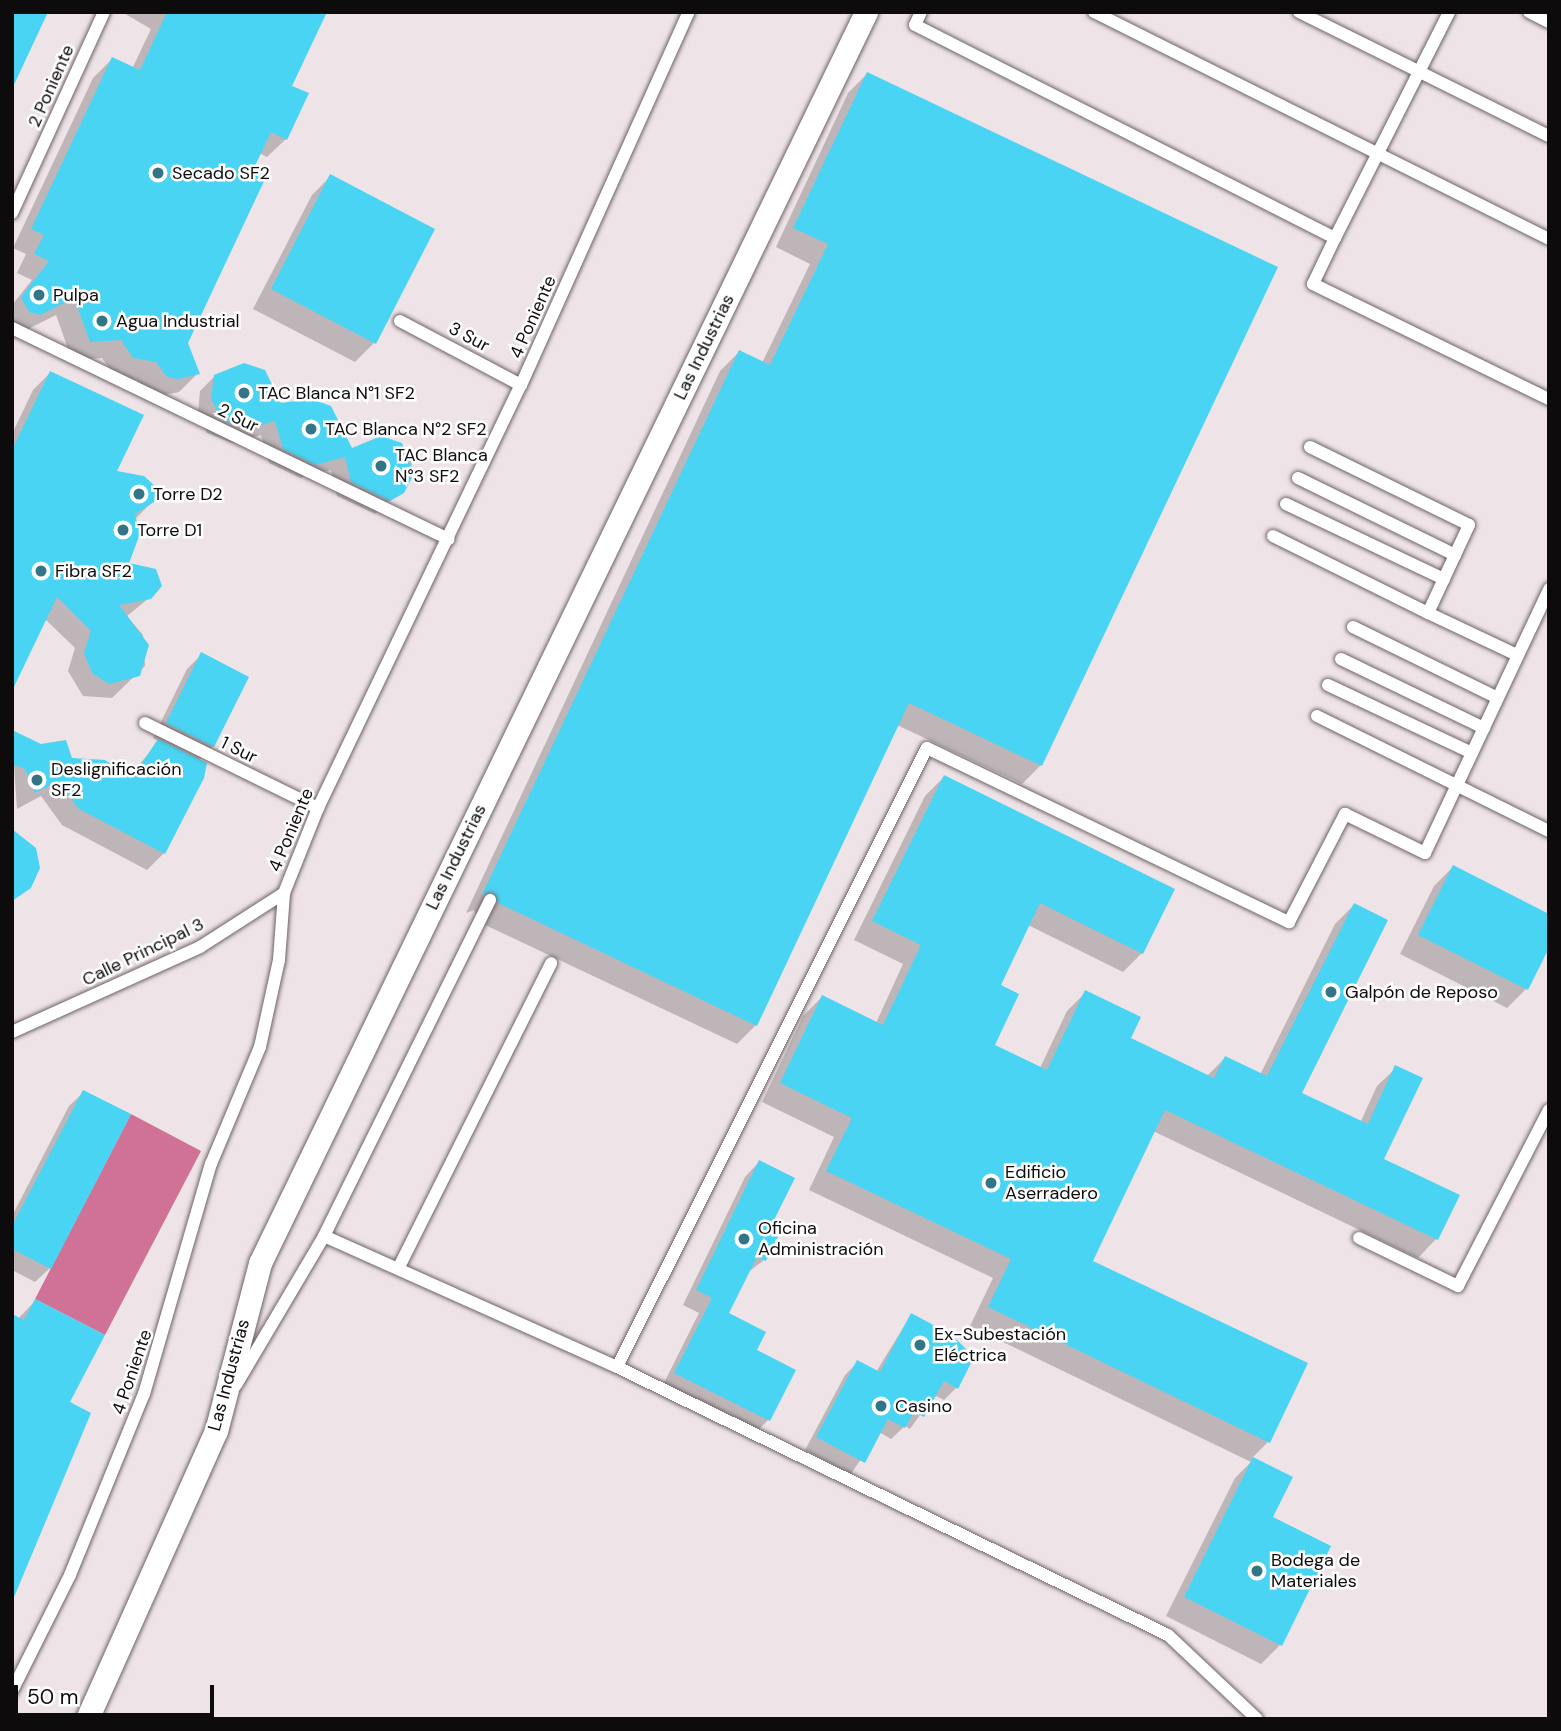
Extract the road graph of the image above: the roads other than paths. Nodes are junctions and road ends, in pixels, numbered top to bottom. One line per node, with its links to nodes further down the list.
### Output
1 (104, 12): 13 (lane, 2 Poniente)
2 (689, 12): 18 (lane, 4 Poniente)
3 (866, 12): 50 (street, Las Industrias)
4 (921, 12): 14 (lane)
5 (1094, 12): 12 (lane)
6 (1299, 12): 10 (lane)
7 (1450, 12): 10 (lane)
8 (1528, 12): 9 (lane)
9 (1549, 22)
10 (1419, 72): 11 (lane); 12 (lane)
11 (1549, 136)
12 (1378, 153): 14 (lane); 15 (lane)
13 (12, 213)
14 (1335, 238): 19 (lane)
15 (1549, 239)
16 (400, 321): 18 (lane, 3 Sur)
17 (12, 328): 24 (lane, 2 Sur)
18 (522, 385): 24 (lane, 4 Poniente)
19 (1549, 399)
20 (1310, 447): 25 (lane)
21 (1298, 478): 25 (lane)
22 (1286, 503): 26 (lane)
23 (1273, 536): 28 (lane)
24 (449, 539): 39 (lane, 4 Poniente)
25 (1455, 555): 26 (lane)
26 (1444, 579): 28 (lane)
27 (1549, 589): 30 (lane)
28 (1428, 613): 30 (lane)
29 (1353, 627): 33 (lane)
30 (1517, 655): 33 (lane)
31 (1341, 659): 36 (lane)
32 (1328, 685): 37 (lane)
33 (1498, 698): 36 (lane)
34 (1317, 716): 38 (lane)
35 (145, 723): 39 (lane, 1 Sur)
36 (1484, 728): 37 (lane)
37 (1472, 753): 38 (lane)
38 (1457, 786): 40 (lane); 49 (lane)
39 (318, 808): 41 (lane, 4 Poniente)
40 (1549, 831)
41 (284, 893): 44 (lane, Calle Principal 3); 51 (lane, 4 Poniente)
42 (490, 900): 46 (lane)
43 (551, 963): 48 (lane)
44 (12, 1032)
45 (1549, 1110): 47 (lane)
46 (324, 1237): 48 (lane); 50 (lane)
47 (1359, 1238)
48 (398, 1269): 49 (lane)
49 (617, 1367): 53 (lane)
50 (216, 1430): 52 (street, Las Industrias)
51 (12, 1691)
52 (87, 1719)
53 (1257, 1719)

